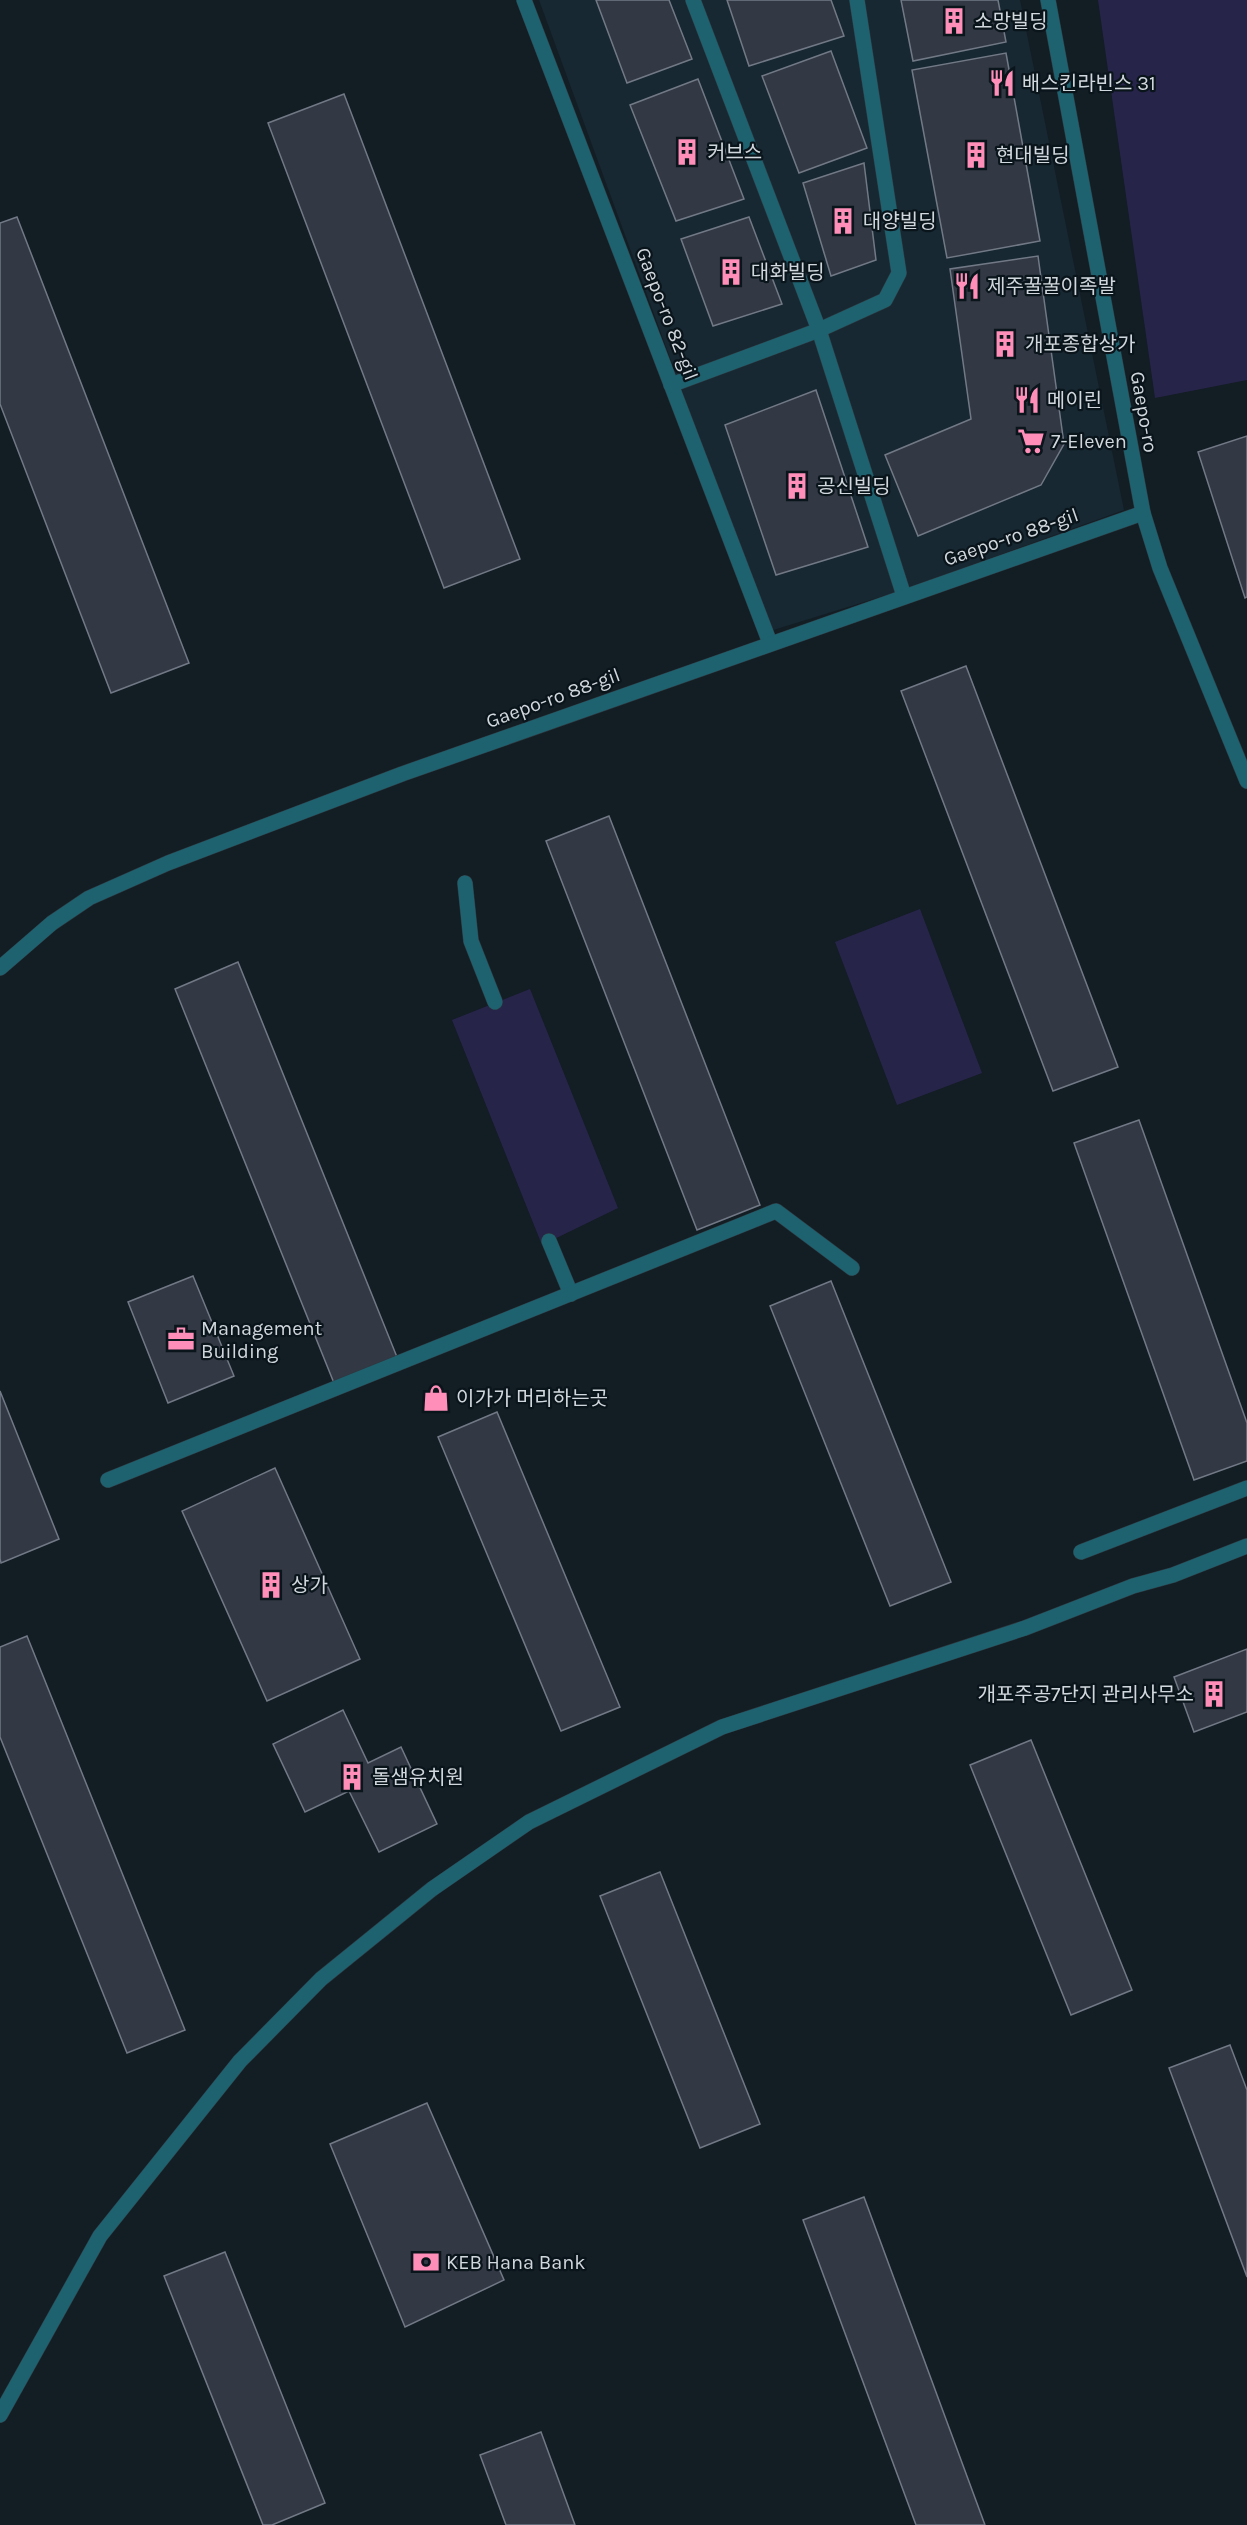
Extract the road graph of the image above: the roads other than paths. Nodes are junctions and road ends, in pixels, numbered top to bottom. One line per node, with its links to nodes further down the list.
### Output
1 (524, 0): 6 (street, Gaepo-ro 82-gil)
2 (693, 0): 5 (street)
3 (857, 0): 5 (street)
4 (1048, 0): 7 (street, Gaepo-ro)
5 (819, 330): 6 (street); 8 (street)
6 (671, 385): 9 (street, Gaepo-ro 82-gil)
7 (1143, 513): 8 (street, Gaepo-ro 88-gil); 10 (street, Gaepo-ro)
8 (904, 596): 9 (street, Gaepo-ro 88-gil)
9 (770, 643): 12 (street, Gaepo-ro 88-gil)
10 (1247, 781)
11 (465, 884): 13 (street)
12 (0, 968)
13 (495, 1002)
14 (549, 1241): 16 (street)
15 (852, 1268): 16 (street)
16 (571, 1294): 17 (street)
17 (108, 1480)
18 (1247, 1488): 20 (street)
19 (1247, 1546): 21 (street)
20 (1081, 1552)
21 (0, 2415)

